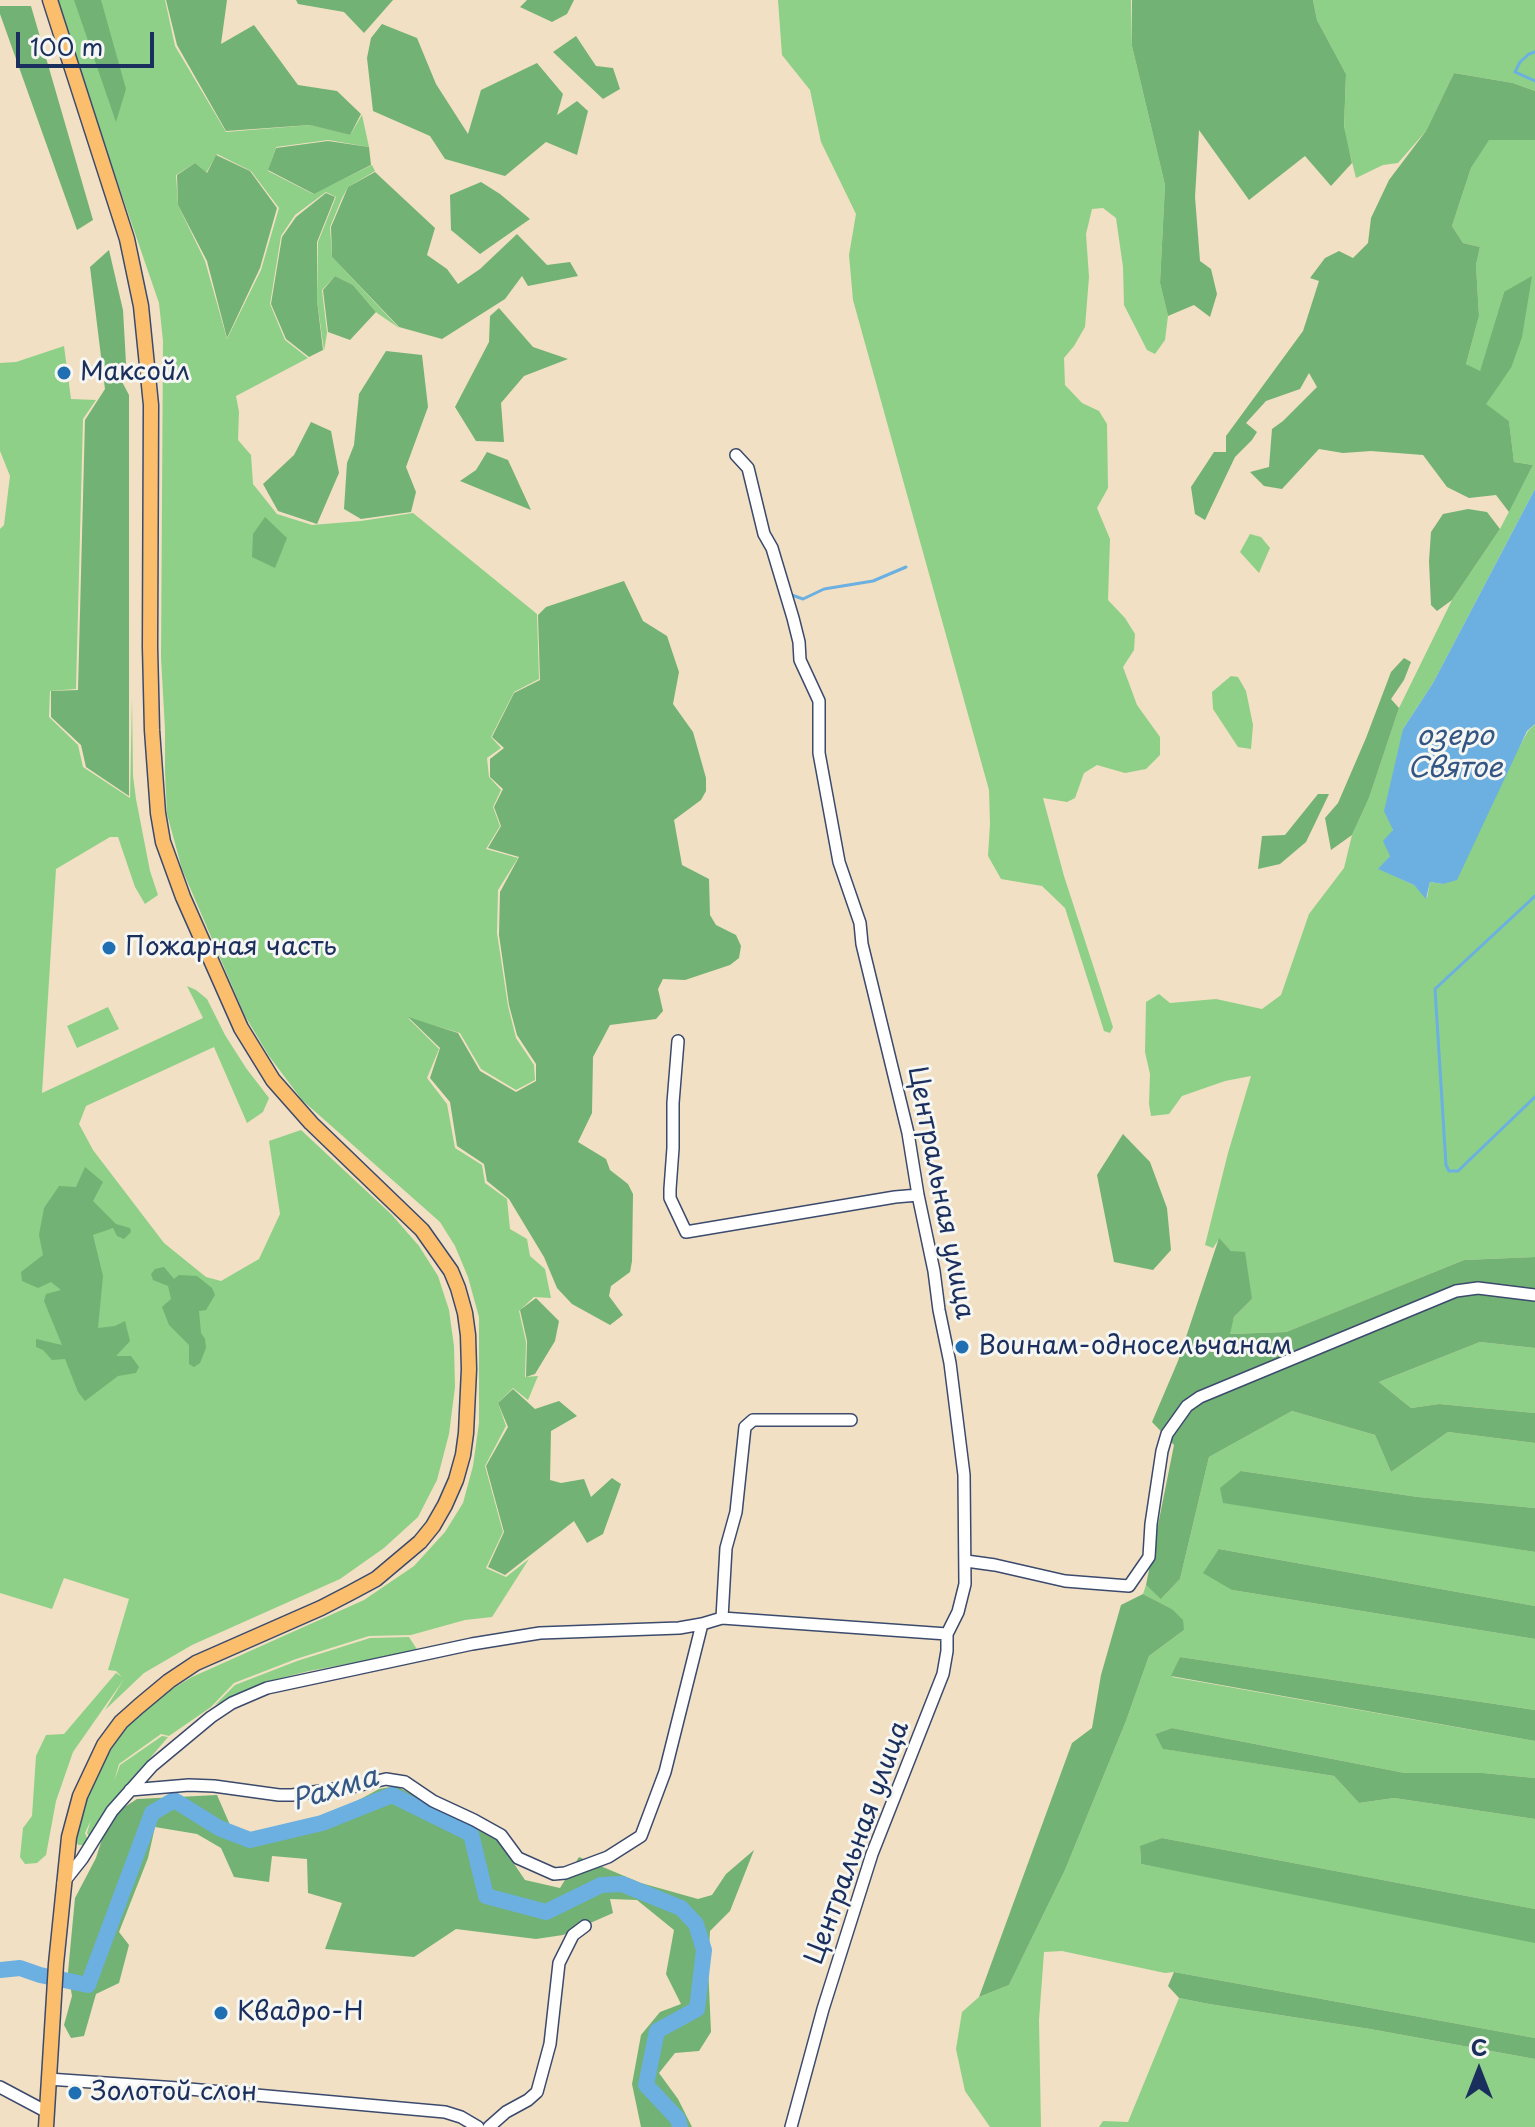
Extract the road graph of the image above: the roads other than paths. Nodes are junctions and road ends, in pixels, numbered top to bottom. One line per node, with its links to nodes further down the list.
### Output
1 (50, 0): 12 (main road)
2 (736, 455): 4 (street, Центральная улица)
3 (678, 1041): 4 (street)
4 (918, 1195): 7 (street, Центральная улица)
5 (1535, 1295): 7 (street)
6 (851, 1420): 8 (street)
7 (966, 1561): 10 (street, Центральная улица)
8 (722, 1618): 9 (street); 10 (street)
9 (702, 1624): 11 (street); 11 (street)
10 (947, 1634): 19 (street, Центральная улица)
11 (130, 1790): 12 (street)
12 (62, 1884): 14 (main road)
13 (585, 1926): 18 (street)
14 (48, 2079): 16 (main road); 17 (street)
15 (0, 2087): 16 (street)
16 (47, 2119)
17 (478, 2127)
18 (489, 2127)
19 (791, 2127)

